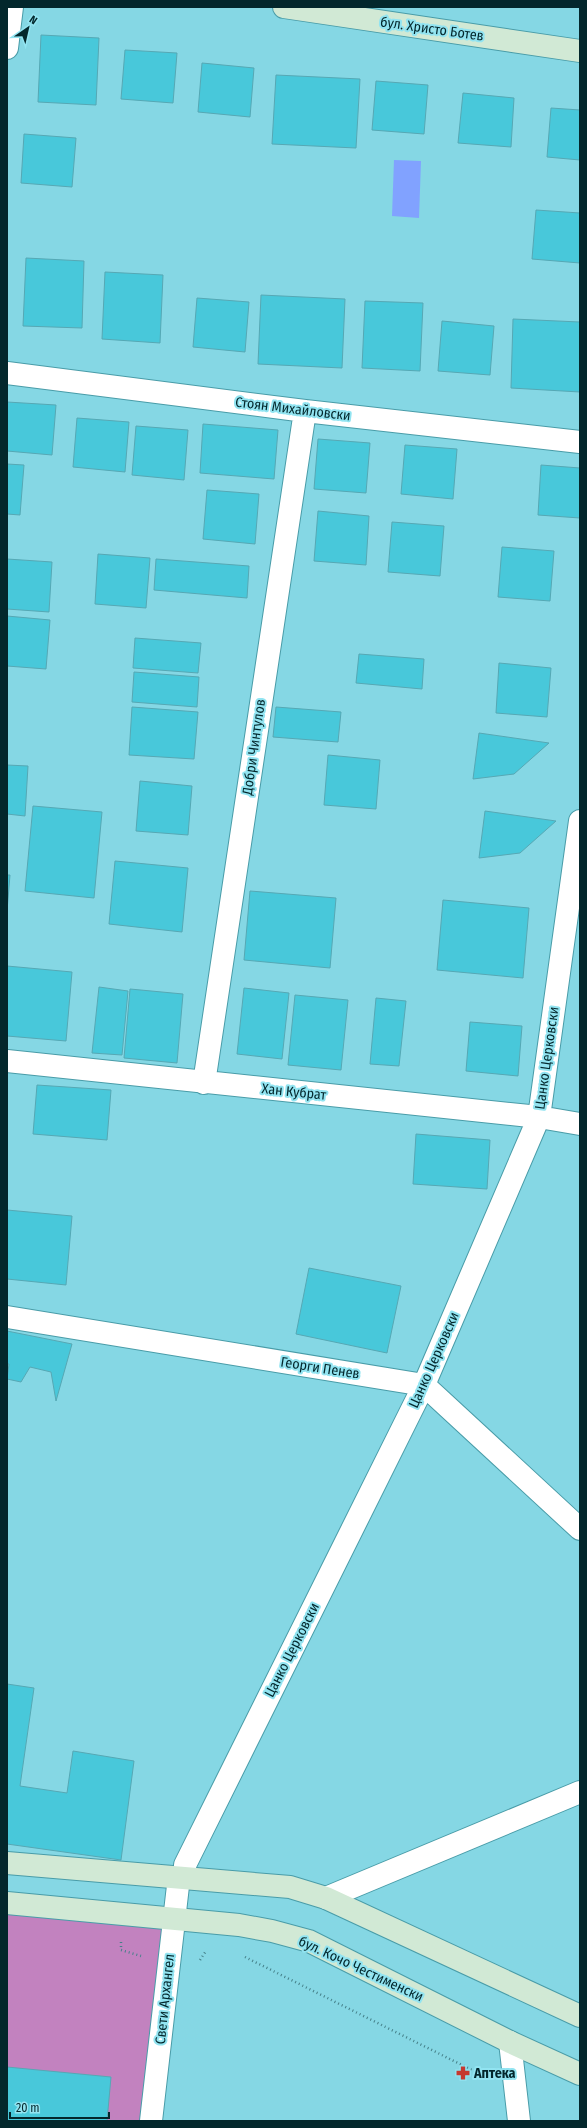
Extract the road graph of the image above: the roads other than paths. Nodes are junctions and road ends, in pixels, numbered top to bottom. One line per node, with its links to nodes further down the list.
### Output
1 (12, 7): 3 (street)
2 (284, 7): 4 (street, бул. Христо Ботев)
3 (7, 48)
4 (580, 51)
5 (7, 373): 6 (street, Стоян Михайловски)
6 (304, 411): 7 (street, Стоян Михайловски); 10 (street, Добри Чинтулов)
7 (580, 442)
8 (580, 821): 11 (street, Цанко Церковски)
9 (7, 1061): 10 (street, Хан Кубрат)
10 (204, 1083): 11 (street, Хан Кубрат)
11 (539, 1117): 12 (street, Хан Кубрат); 14 (street, Цанко Церковски)
12 (580, 1124)
13 (7, 1317): 14 (street, Георги Пенев)
14 (424, 1385): 15 (street); 18 (street, Цанко Церковски)
15 (580, 1529)
16 (580, 1792): 19 (street)
17 (7, 1863): 18 (street)
18 (182, 1871): 19 (street); 21 (street, Свети Архангел)
19 (326, 1898): 22 (street)
20 (7, 1903): 21 (street, бул. Кочо Честименски)
21 (174, 1918): 23 (street, бул. Кочо Честименски); 25 (street, Свети Архангел)
22 (580, 2016)
23 (510, 2042): 24 (street, бул. Кочо Честименски); 26 (street)
24 (580, 2074)
25 (151, 2121)
26 (519, 2121)

